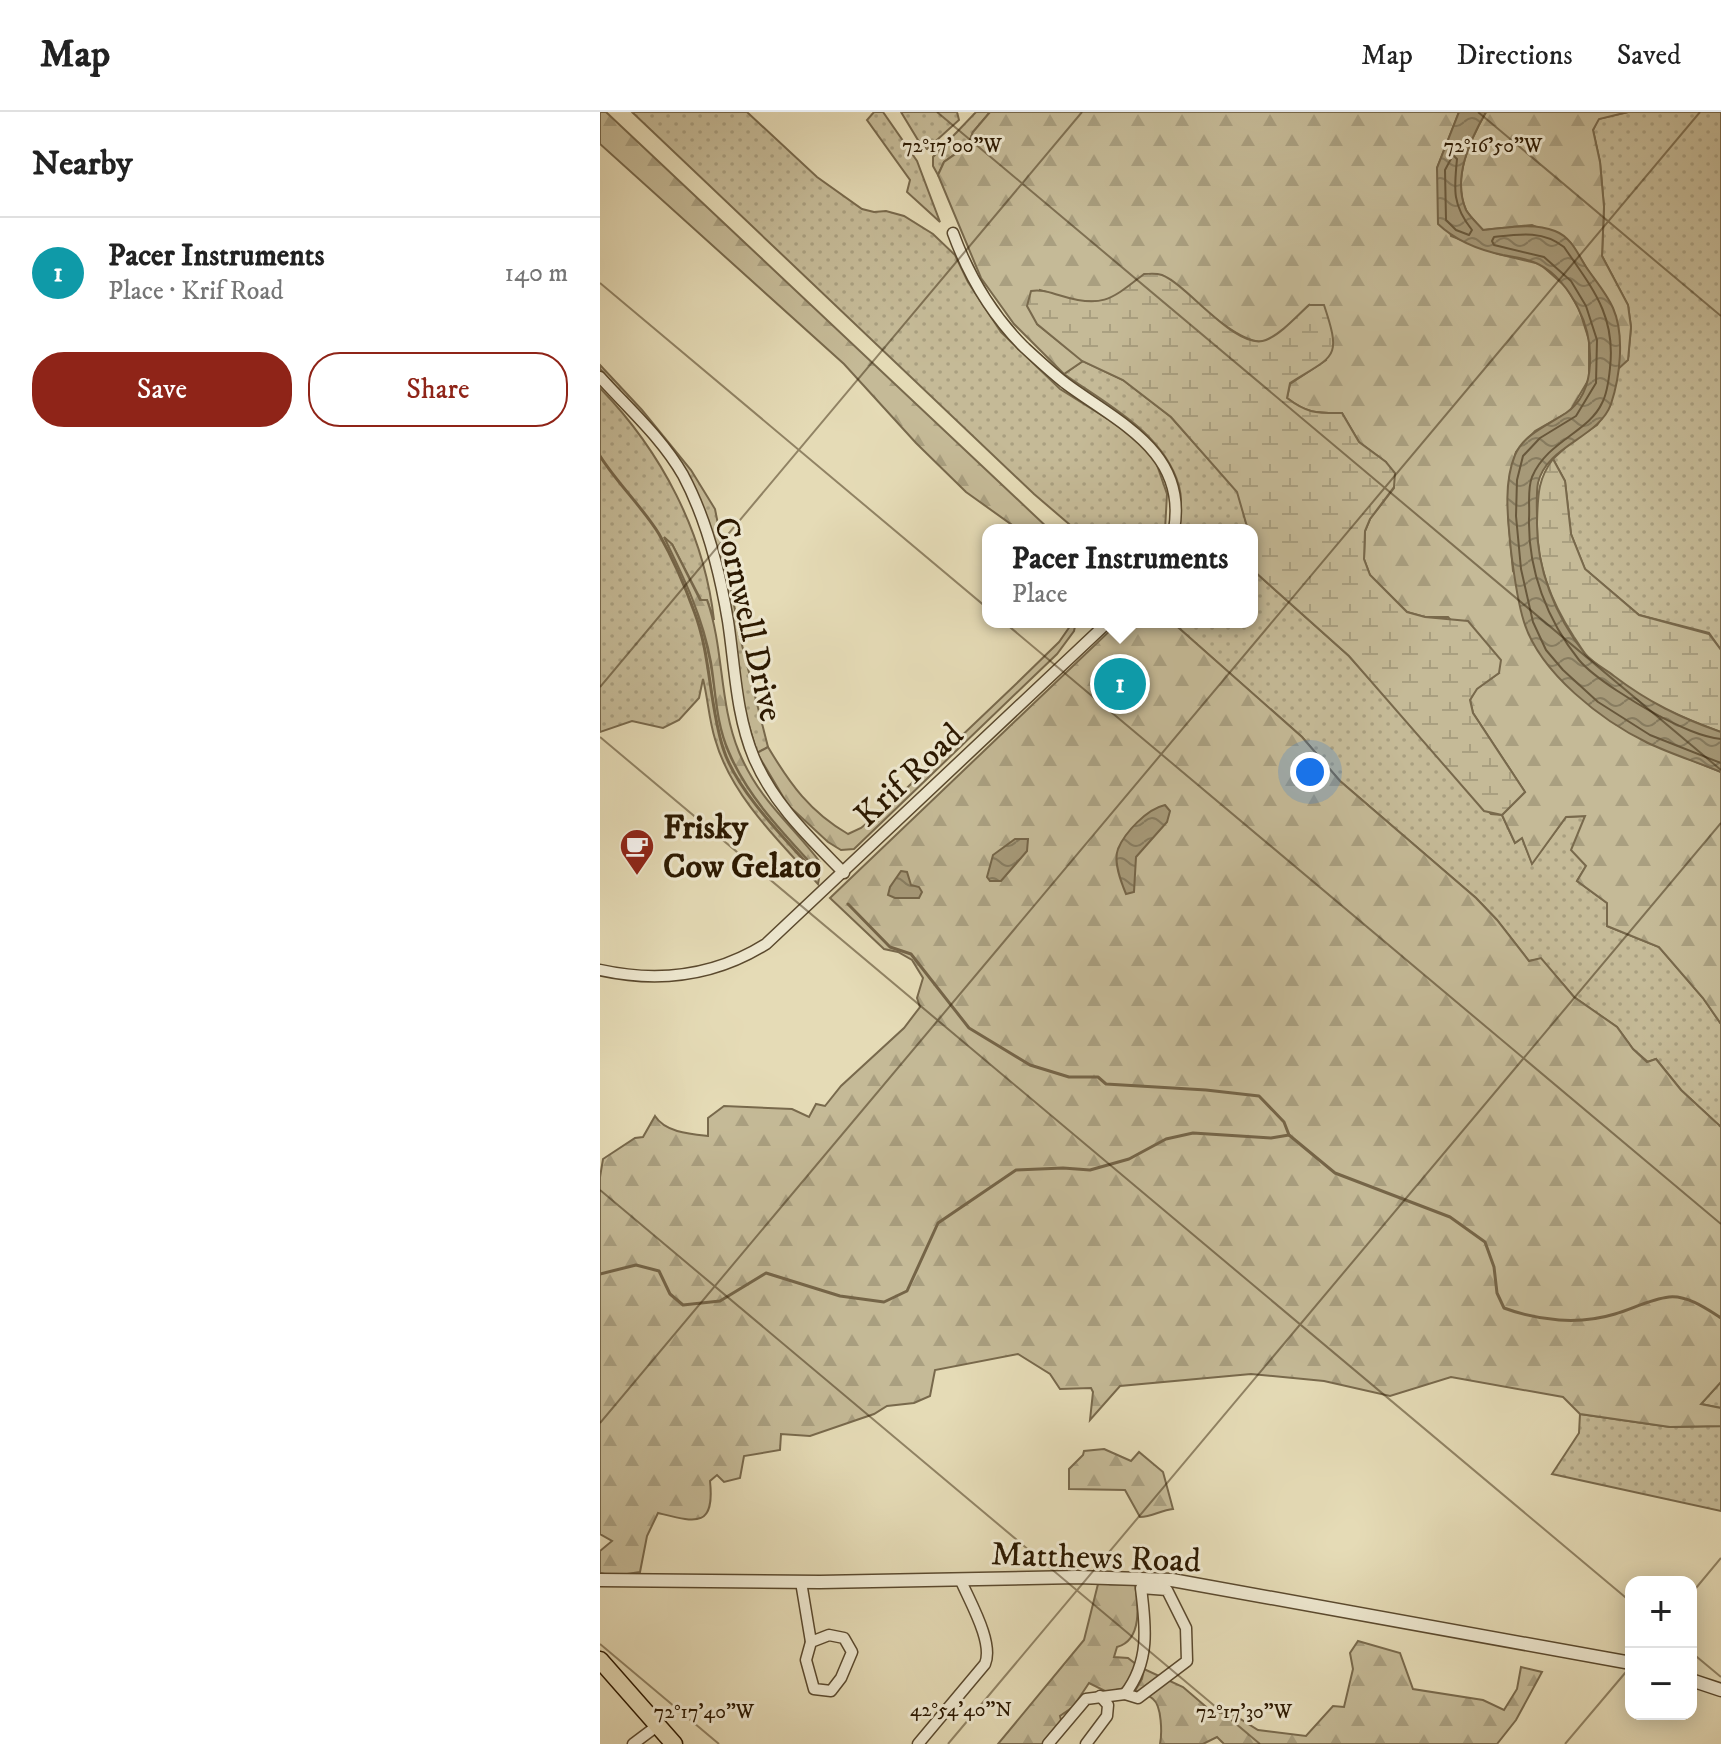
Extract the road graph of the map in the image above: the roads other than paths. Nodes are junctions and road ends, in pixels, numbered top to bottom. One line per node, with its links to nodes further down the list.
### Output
1 (953, 233): 3 (street)
2 (600, 377): 5 (street, Cornwell Drive)
3 (1175, 524)
4 (1102, 628): 5 (street, Krif Road)
5 (844, 873): 6 (street, Krif Road)
6 (600, 970)
7 (600, 1580): 9 (street, Matthews Road)
8 (961, 1581): 9 (street, Matthews Road); 12 (street, Matthews Road); 20 (street)
9 (801, 1582): 10 (street)
10 (811, 1642): 10 (street)
11 (600, 1660): 17 (main road)
12 (1625, 1662)
13 (1697, 1682): 14 (street)
14 (1721, 1690)
15 (1125, 1694): 15 (street); 16 (street)
16 (1100, 1696): 21 (street); 22 (street)
17 (657, 1726): 18 (street); 19 (main road)
18 (633, 1744)
19 (674, 1744)
20 (918, 1744)
21 (1048, 1744)
22 (1086, 1744)

